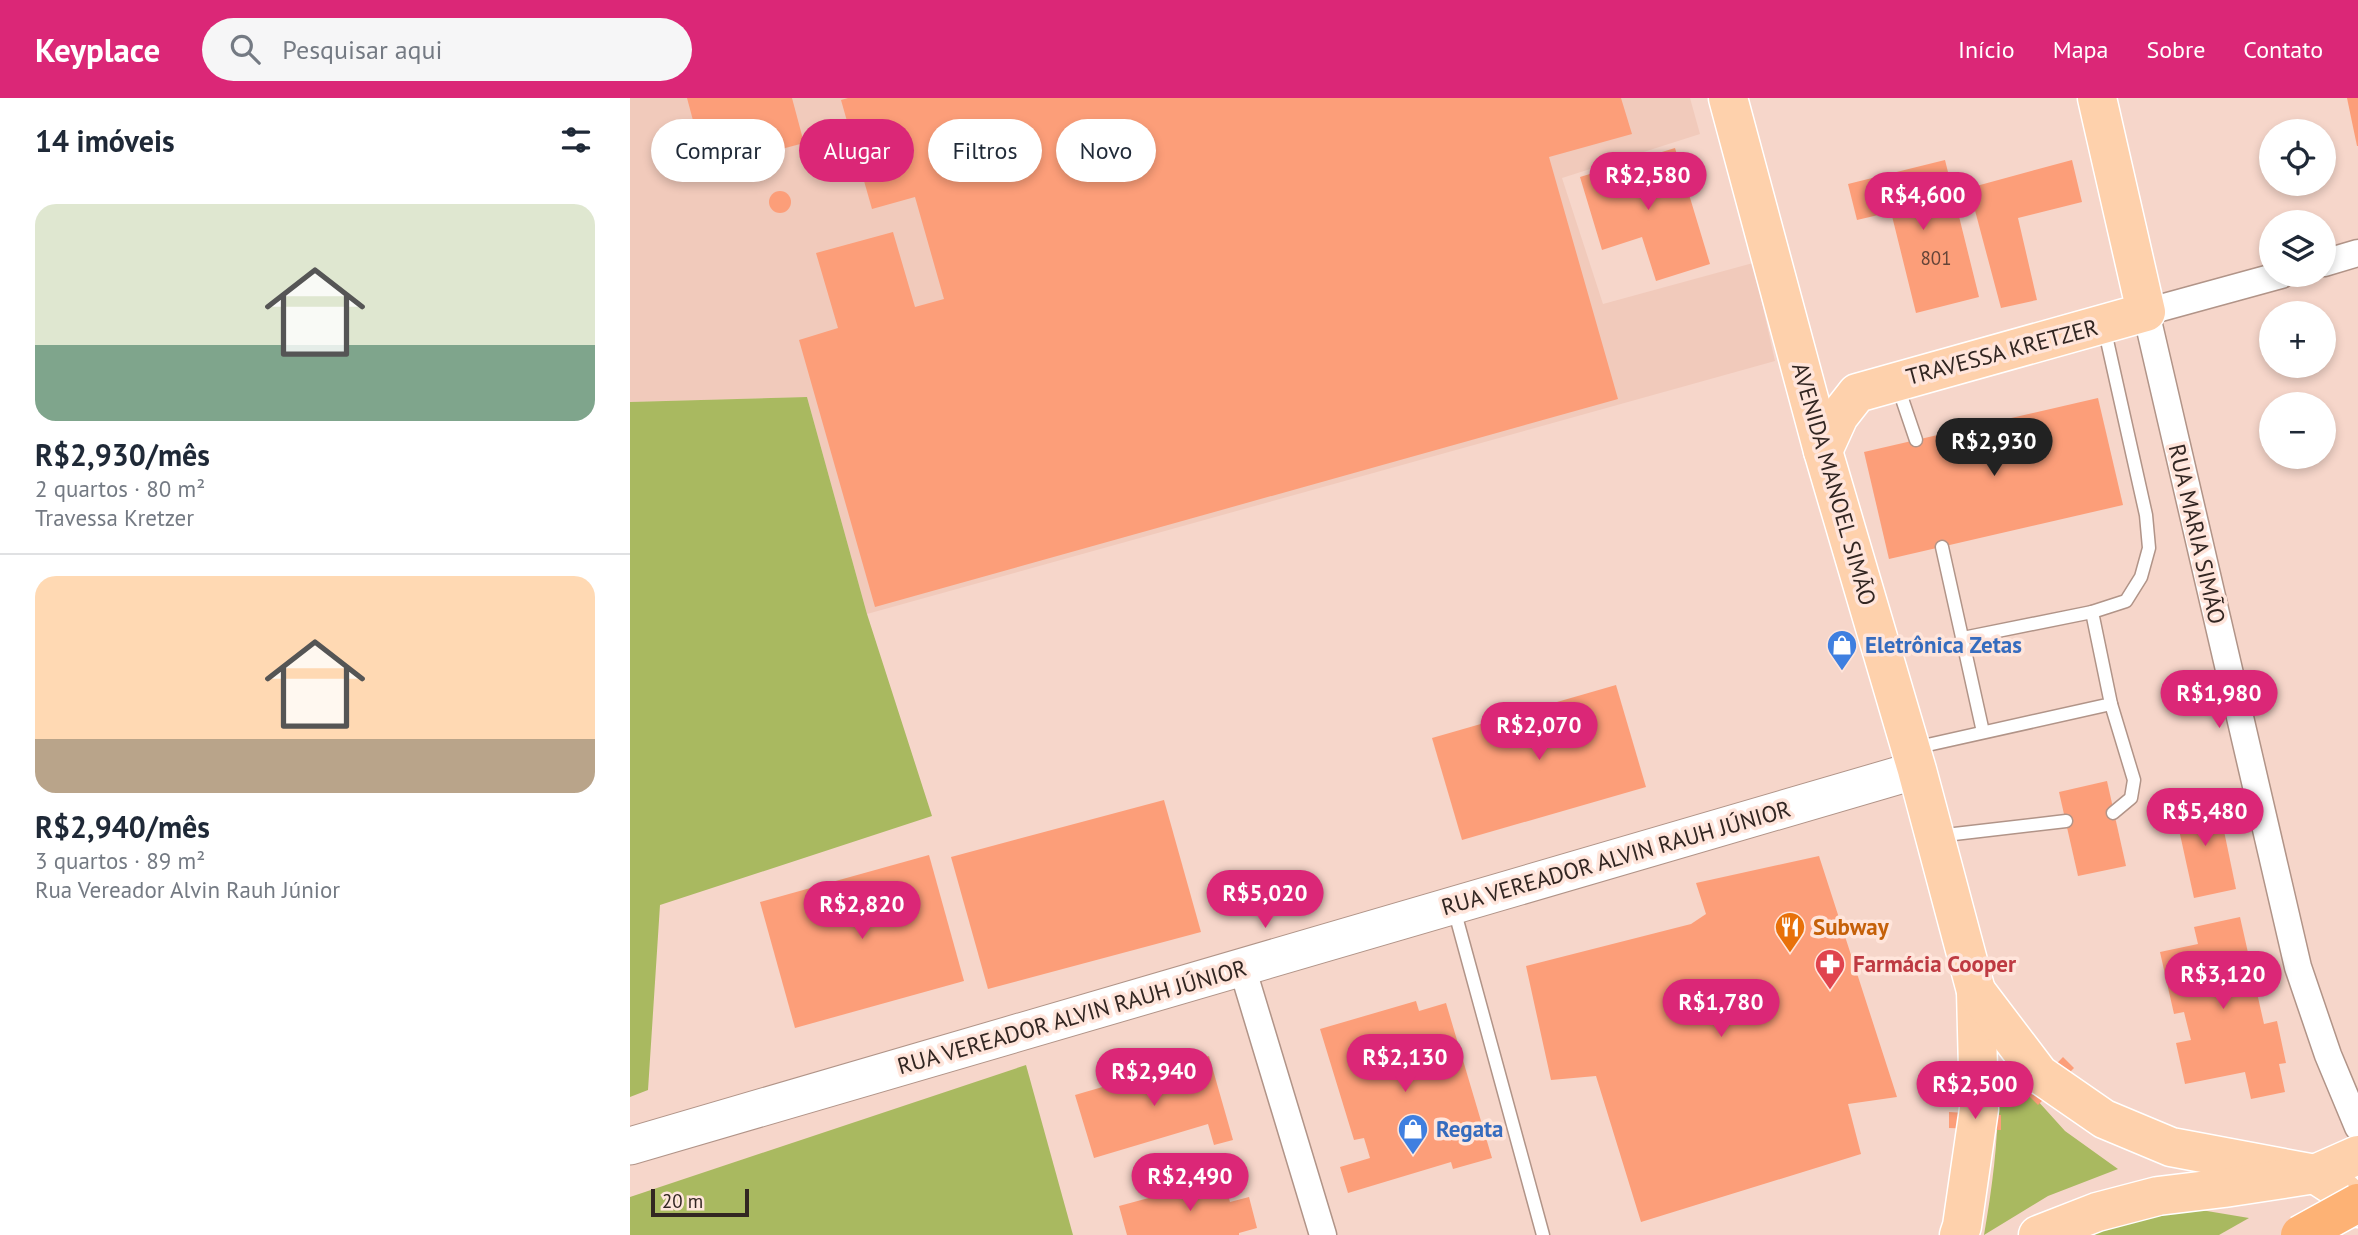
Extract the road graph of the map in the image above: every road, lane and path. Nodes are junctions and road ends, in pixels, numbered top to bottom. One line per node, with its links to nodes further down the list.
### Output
1 (1728, 98): 8 (main road, AVENIDA MANOEL SIMÃO)
2 (2097, 98): 6 (main road, RUA MARIA SIMÃO)
3 (2358, 253): 4 (street)
4 (2336, 259)
5 (2259, 281): 6 (street)
6 (2146, 312): 7 (main road, TRAVESSA KRETZER); 25 (street, RUA MARIA SIMÃO)
7 (2103, 324): 9 (main road, TRAVESSA KRETZER); 14 (lane)
8 (1793, 338): 10 (main road); 12 (main road, AVENIDA MANOEL SIMÃO)
9 (1896, 382): 10 (main road, TRAVESSA KRETZER); 11 (lane)
10 (1857, 393): 12 (main road)
11 (1916, 440)
12 (1823, 451): 18 (main road, AVENIDA MANOEL SIMÃO)
13 (1942, 547): 15 (lane)
14 (2092, 611): 15 (lane); 16 (lane)
15 (1963, 638): 17 (lane)
16 (2111, 704): 17 (lane); 19 (lane)
17 (1983, 732): 18 (lane)
18 (1914, 759): 21 (main road, AVENIDA MANOEL SIMÃO); 22 (street, RUA VEREADOR ALVIN RAUH JÚNIOR)
19 (2113, 813)
20 (2066, 821): 21 (lane)
21 (1935, 837): 24 (main road, AVENIDA MANOEL SIMÃO)
22 (1453, 905): 23 (street, RUA VEREADOR ALVIN RAUH JÚNIOR); 31 (lane)
23 (1242, 967): 26 (street, RUA VEREADOR ALVIN RAUH JÚNIOR); 30 (street)
24 (1976, 991): 28 (main road, AVENIDA MANOEL SIMÃO); 32 (main road, AVENIDA MANOEL SIMÃO)
25 (2358, 1127)
26 (630, 1146)
27 (2358, 1155): 28 (main road)
28 (2315, 1174): 29 (main road); 33 (main road)
29 (2358, 1206): 34 (highway, bridge)
30 (1324, 1235)
31 (1543, 1235)
32 (1959, 1235)
33 (2038, 1235)
34 (2300, 1235)

